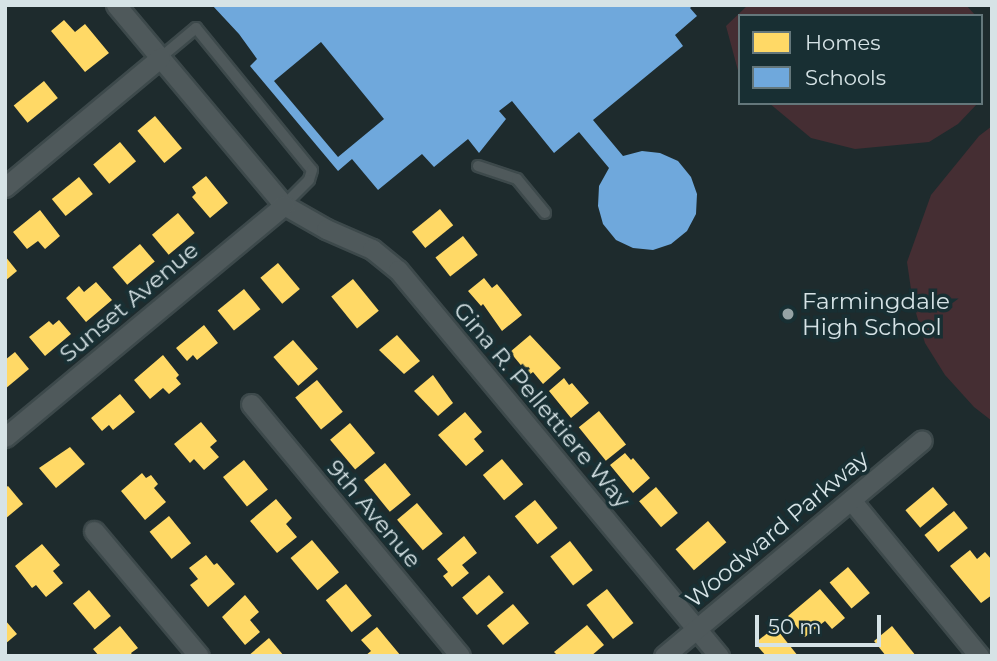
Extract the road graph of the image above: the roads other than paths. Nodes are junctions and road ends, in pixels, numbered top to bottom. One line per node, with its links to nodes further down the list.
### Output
1 (116, 5): 2 (street, Gina R. Pellettiere Way)
2 (160, 58): 4 (street); 5 (street, Gina R. Pellettiere Way); 5 (lane)
3 (478, 166): 6 (lane)
4 (5, 187)
5 (284, 205): 8 (street, Sunset Avenue); 12 (street, Gina R. Pellettiere Way)
6 (545, 213)
7 (251, 404): 14 (street, 9th Avenue)
8 (5, 437)
9 (922, 440): 10 (street, Woodward Parkway)
10 (851, 500): 12 (street, Woodward Parkway); 17 (street)
11 (94, 531): 13 (street)
12 (696, 629): 15 (street, Woodward Parkway); 16 (street, Gina R. Pellettiere Way)
13 (199, 656)
14 (460, 656)
15 (664, 656)
16 (719, 656)
17 (979, 656)

